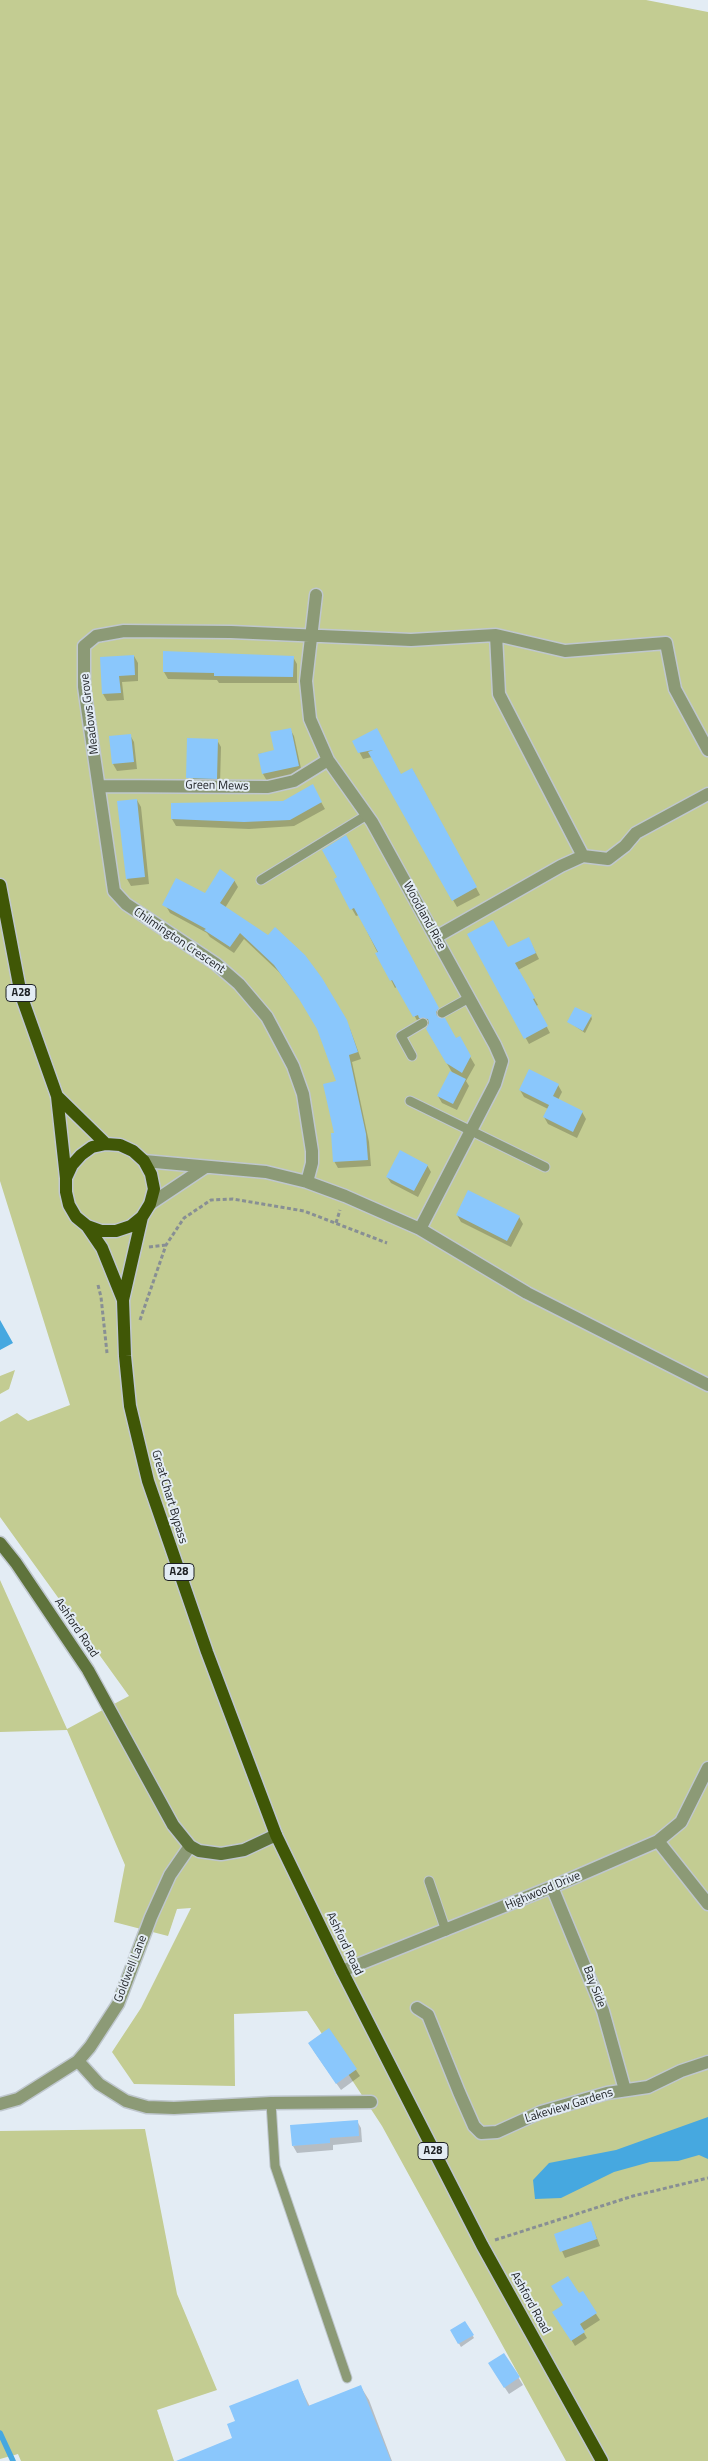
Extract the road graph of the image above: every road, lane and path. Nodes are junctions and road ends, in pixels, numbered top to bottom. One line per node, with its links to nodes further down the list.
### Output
1 (316, 595): 3 (street, Woodland Rise)
2 (496, 635): 3 (street); 4 (street); 9 (street)
3 (311, 636): 5 (street, Woodland Rise); 6 (street, Meadows Grove)
4 (708, 750)
5 (328, 760): 6 (street, Green Mews); 8 (street, Woodland Rise)
6 (99, 786): 12 (street, Meadows Grove)
7 (708, 794): 9 (street)
8 (367, 815): 10 (lane); 13 (street, Woodland Rise)
9 (583, 856): 13 (street)
10 (261, 880)
11 (0, 885): 18 (main road, A28)
12 (114, 891): 26 (street, Chilmington Crescent)
13 (436, 937): 14 (street, Woodland Rise)
14 (469, 998): 15 (lane); 20 (street, Woodland Rise)
15 (442, 1013)
16 (423, 1024): 17 (lane)
17 (412, 1056)
18 (57, 1096): 21 (main road, A28); 25 (main road, A28)
19 (410, 1100): 20 (lane)
20 (472, 1129): 23 (lane); 30 (street, Woodland Rise)
21 (106, 1144): 22 (main road); 25 (main road)
22 (144, 1161): 24 (street); 27 (main road)
23 (545, 1166)
24 (204, 1168): 26 (street); 27 (street)
25 (66, 1178): 29 (main road)
26 (307, 1182): 30 (street)
27 (150, 1204): 28 (main road)
28 (142, 1217): 29 (main road); 32 (main road, Great Chart Bypass / A28)
29 (87, 1226): 32 (main road, Great Chart Bypass / A28)
30 (420, 1229): 34 (street)
31 (387, 1244): 33 (path)
32 (123, 1300): 37 (main road, Great Chart Bypass / A28)
33 (139, 1322)
34 (708, 1385)
35 (0, 1543): 39 (street, Ashford Road)
36 (708, 1768): 38 (street, Highwood Drive)
37 (276, 1835): 39 (street); 44 (main road, Ashford Road / A28)
38 (658, 1841): 41 (street, Highwood Drive); 42 (street)
39 (190, 1846): 46 (street, Goldwell Lane)
40 (429, 1882): 43 (lane)
41 (552, 1887): 43 (street, Highwood Drive); 48 (street, Bay Side)
42 (708, 1904)
43 (446, 1931): 44 (street, Highwood Drive)
44 (342, 1971): 53 (main road, Ashford Road / A28)
45 (417, 2008): 48 (street, Lakeview Gardens)
46 (78, 2061): 50 (street); 51 (street, Goldwell Lane)
47 (708, 2062): 48 (street, Lakeview Gardens)
48 (625, 2090)
49 (371, 2102): 50 (street)
50 (271, 2103): 54 (lane)
51 (0, 2104)
52 (708, 2178): 53 (path)
53 (482, 2244): 55 (main road, Ashford Road / A28)
54 (347, 2378)
55 (602, 2461)

